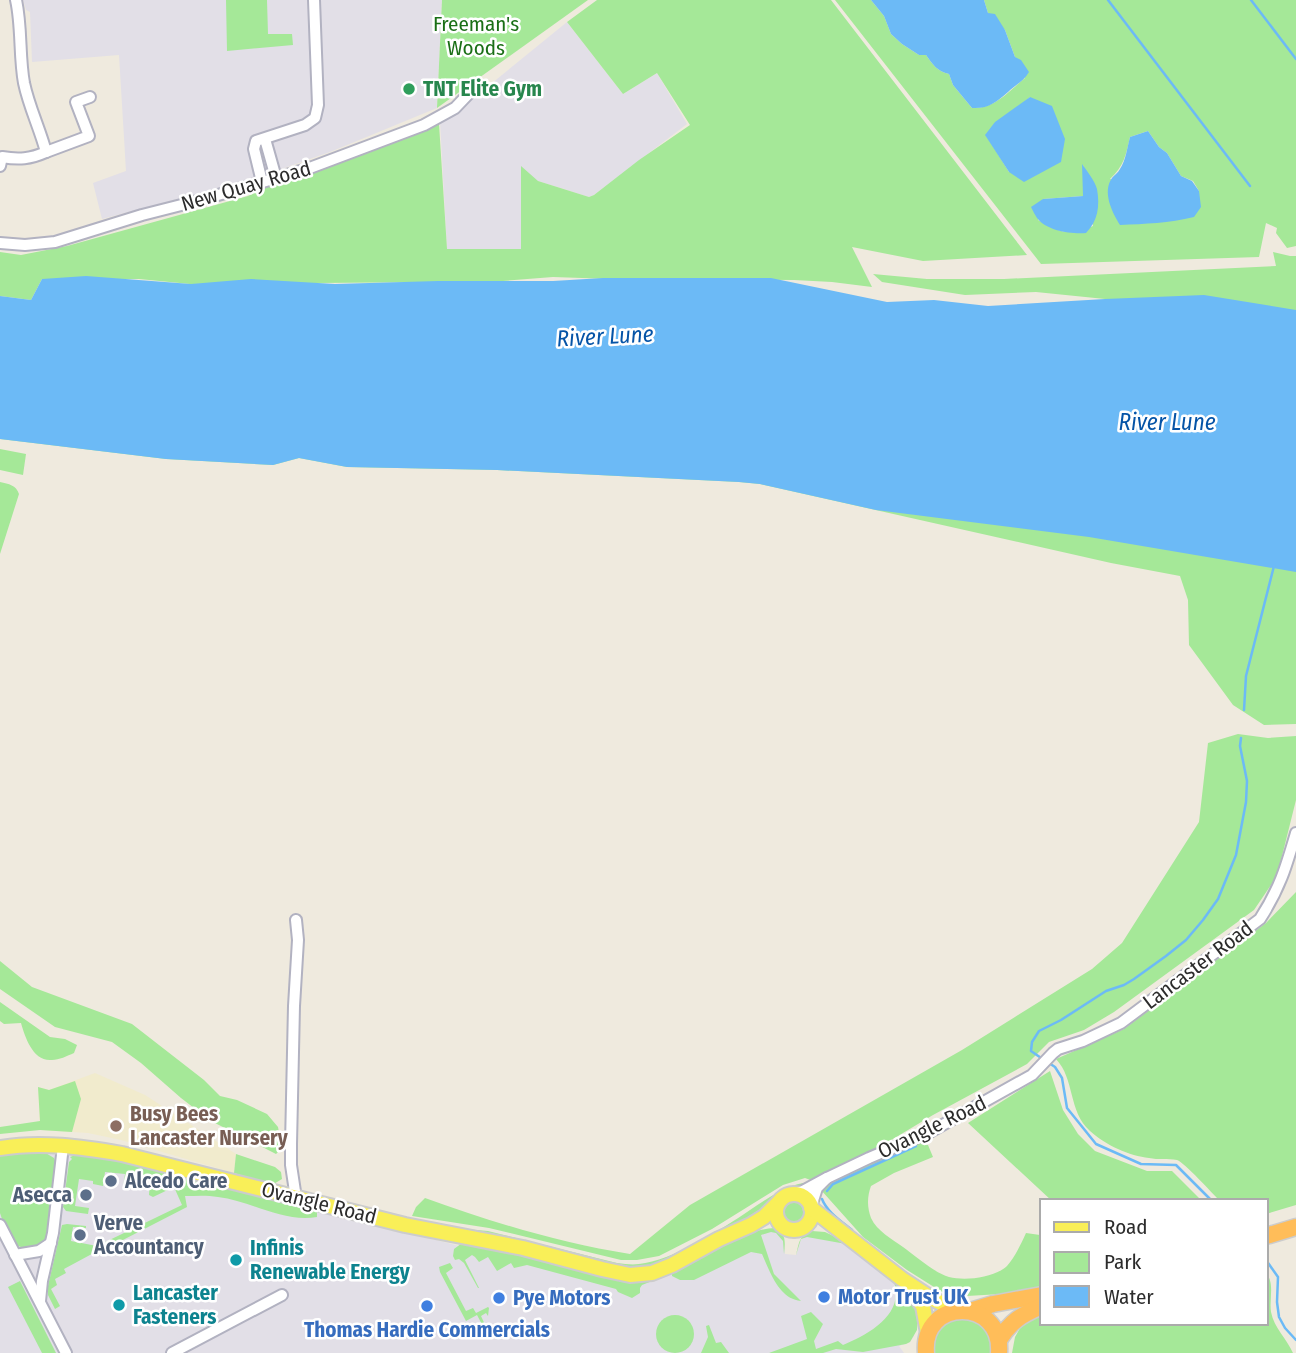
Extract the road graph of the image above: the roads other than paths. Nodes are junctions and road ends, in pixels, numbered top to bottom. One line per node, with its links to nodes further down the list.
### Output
1 (16, 0): 6 (street)
2 (314, 0): 5 (street)
3 (476, 86): 8 (street, New Quay Road)
4 (90, 97): 6 (street)
5 (265, 139): 8 (street); 9 (street)
6 (46, 152): 7 (street)
7 (1, 160)
8 (276, 178): 9 (street, New Quay Road)
9 (262, 182): 10 (street, New Quay Road)
10 (0, 243)
11 (1296, 832): 13 (street, Lancaster Road)
12 (296, 920): 18 (street)
13 (1053, 1053): 16 (street, Ovangle Road)
14 (63, 1146): 15 (main road, Ovangle Road); 18 (main road, Ovangle Road); 28 (street)
15 (0, 1148)
16 (827, 1178): 17 (street, Ovangle Road); 20 (street)
17 (791, 1195): 19 (main road); 20 (main road)
18 (296, 1198): 22 (main road, Ovangle Road)
19 (778, 1203): 22 (main road, Ovangle Road); 23 (main road)
20 (811, 1208): 24 (main road); 27 (main road)
21 (0, 1225): 29 (street)
22 (751, 1226): 23 (main road, Ovangle Road)
23 (782, 1226): 24 (main road)
24 (803, 1227): 27 (main road)
25 (1296, 1227): 26 (highway)
26 (1268, 1235)
27 (850, 1240): 30 (main road)
28 (51, 1242): 29 (street); 33 (street)
29 (15, 1255): 33 (street)
30 (902, 1279): 35 (main road); 36 (main road)
31 (282, 1295): 39 (street)
32 (1040, 1295): 35 (highway)
33 (40, 1301): 38 (street)
34 (1040, 1307): 37 (highway)
35 (963, 1311): 36 (highway); 37 (highway)
36 (927, 1342): 40 (highway)
37 (999, 1346)
38 (66, 1353)
39 (172, 1353)
40 (910, 1353)

